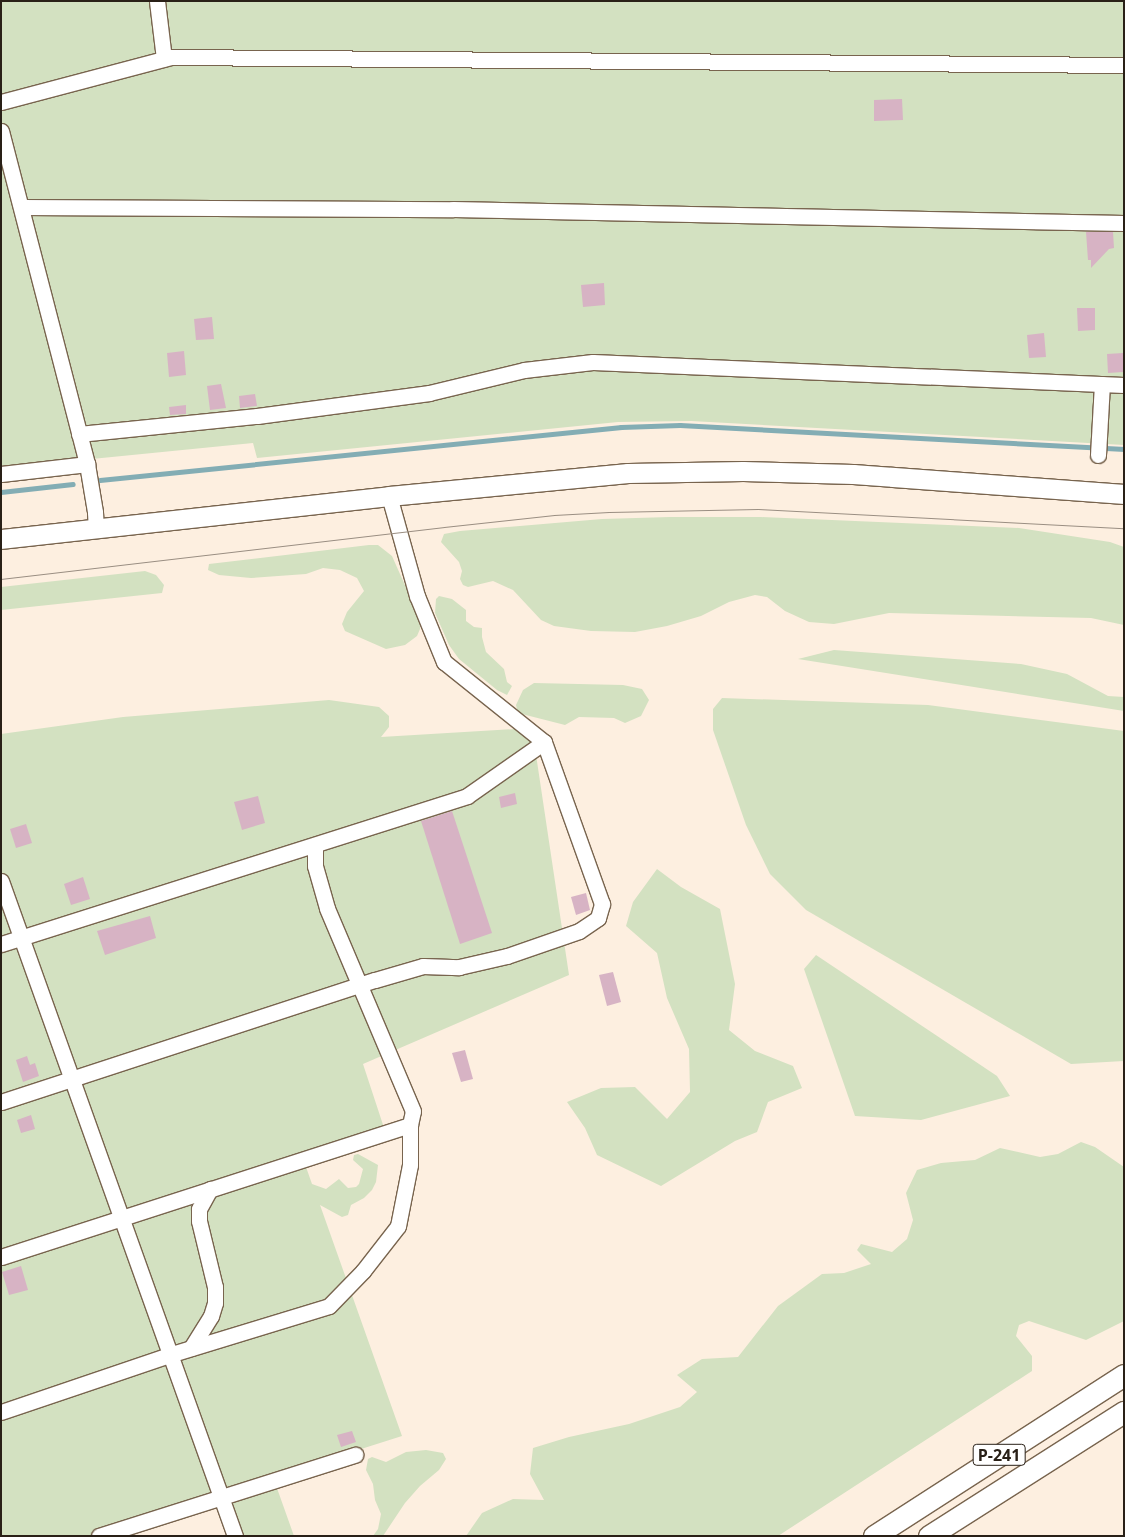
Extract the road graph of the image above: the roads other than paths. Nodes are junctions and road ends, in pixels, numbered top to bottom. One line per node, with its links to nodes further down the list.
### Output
1 (157, 1): 2 (lane)
2 (164, 59): 3 (lane); 4 (lane)
3 (1124, 65)
4 (1, 102)
5 (1, 131): 6 (lane)
6 (22, 207): 7 (lane); 10 (lane)
7 (1124, 223)
8 (1102, 384): 9 (lane); 10 (lane); 11 (lane)
9 (1124, 385)
10 (79, 434): 12 (lane)
11 (1098, 455)
12 (87, 464): 13 (lane); 16 (lane)
13 (1, 474)
14 (1124, 494): 15 (main road)
15 (389, 496): 16 (main road); 18 (lane)
16 (96, 529): 17 (main road)
17 (1, 539)
18 (544, 742): 19 (lane); 23 (lane)
19 (315, 845): 21 (lane); 23 (lane)
20 (1, 881): 21 (lane)
21 (22, 936): 22 (lane); 24 (lane)
22 (1, 944)
23 (360, 985): 24 (lane); 26 (lane)
24 (73, 1078): 25 (lane); 28 (lane)
25 (1, 1102)
26 (410, 1126): 27 (lane); 30 (lane)
27 (210, 1189): 28 (lane); 30 (lane)
28 (120, 1217): 29 (lane); 31 (lane)
29 (1, 1257)
30 (191, 1348): 31 (lane)
31 (172, 1354): 33 (lane); 36 (lane)
32 (1124, 1375): 39 (highway, Р-241)
33 (1, 1412)
34 (1124, 1412): 40 (highway, Р-241)
35 (355, 1455): 36 (lane)
36 (221, 1496): 37 (lane); 38 (lane)
37 (99, 1536)
38 (235, 1536)
39 (874, 1536)
40 (929, 1536)

